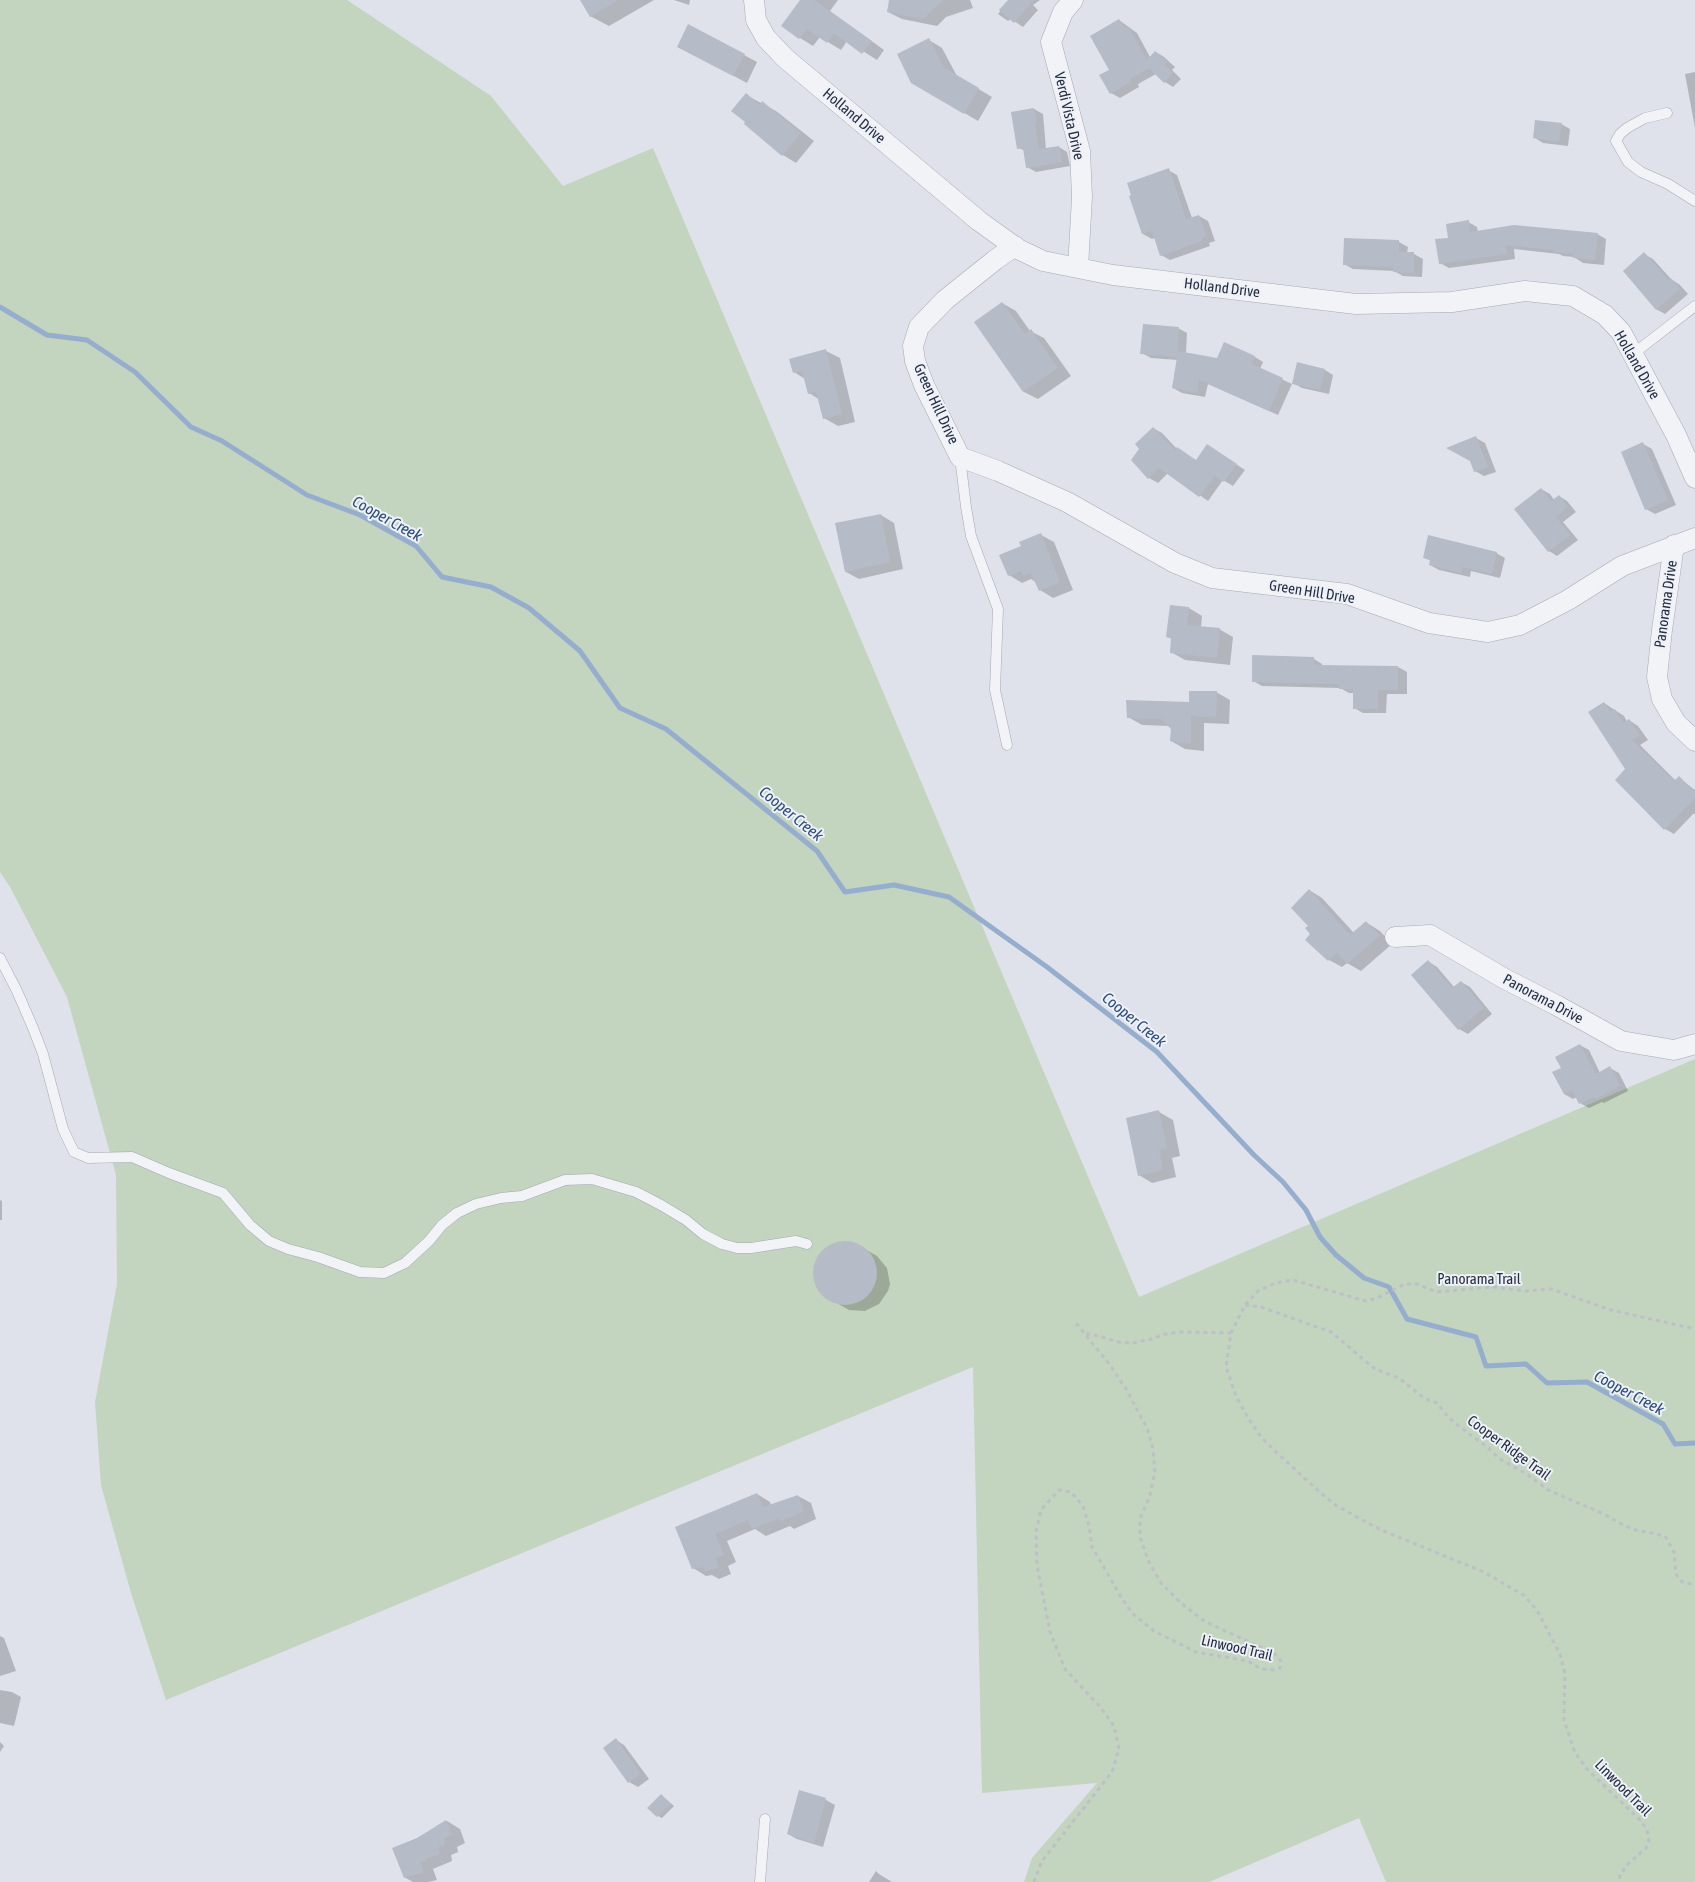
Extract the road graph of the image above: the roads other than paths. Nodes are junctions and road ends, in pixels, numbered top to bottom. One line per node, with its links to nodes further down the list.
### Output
1 (754, 0): 5 (street, Holland Drive)
2 (1073, 0): 6 (street, Verdi Vista Drive)
3 (1667, 113): 4 (lane)
4 (1695, 201)
5 (1015, 246): 6 (street, Holland Drive); 9 (street, Green Hill Drive)
6 (1078, 268): 8 (street, Holland Drive)
7 (1695, 306): 8 (lane)
8 (1632, 354): 10 (street, Holland Drive)
9 (960, 457): 12 (street, Green Hill Drive); 14 (lane, Green Hill Drive)
10 (1695, 478)
11 (1695, 538): 12 (street, Green Hill Drive)
12 (1674, 545): 13 (street, Panorama Drive)
13 (1695, 741)
14 (1007, 745)
15 (1395, 937): 17 (street, Panorama Drive)
16 (0, 958): 18 (lane)
17 (1695, 1044)
18 (807, 1244)
19 (765, 1819): 20 (lane)
20 (760, 1882)

